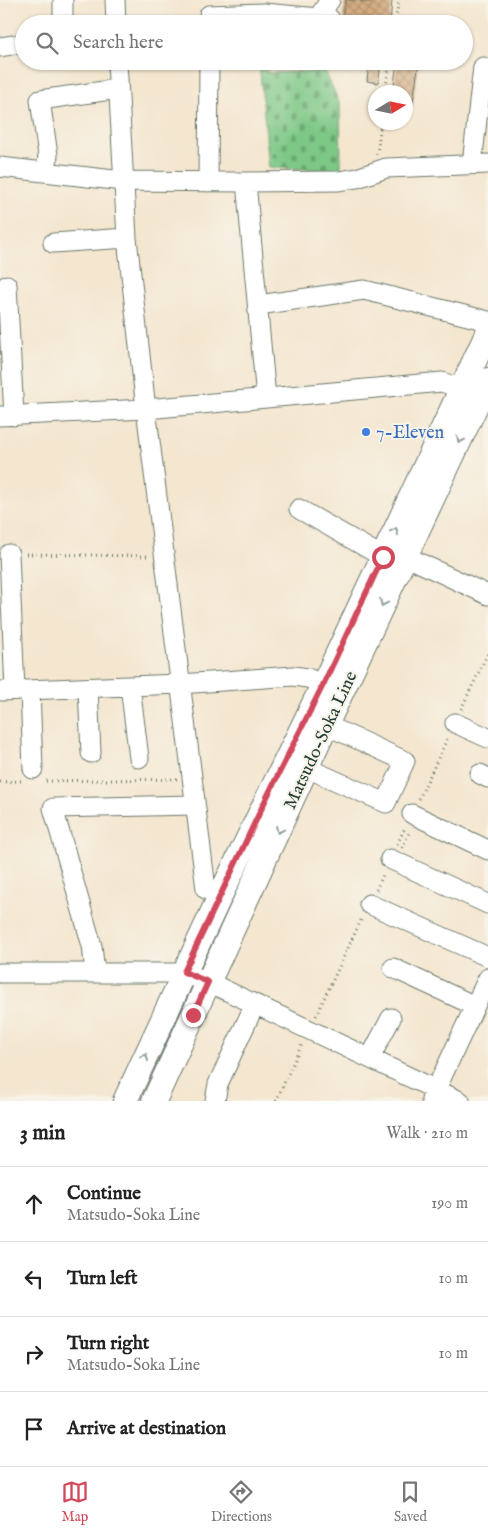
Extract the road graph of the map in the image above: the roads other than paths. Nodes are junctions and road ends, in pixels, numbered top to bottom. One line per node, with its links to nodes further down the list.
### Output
1 (62, 0): 5 (street)
2 (115, 0): 6 (street)
3 (330, 0): 8 (street)
4 (208, 13): 7 (street)
5 (63, 15)
6 (116, 15)
7 (284, 15)
8 (325, 15)
9 (15, 44): 10 (street)
10 (0, 46)
11 (483, 67): 15 (street)
12 (117, 70): 14 (street)
13 (209, 70): 19 (street)
14 (118, 89): 17 (street); 18 (street)
15 (480, 164): 20 (street)
16 (0, 167): 17 (street)
17 (46, 172): 18 (street)
18 (123, 181): 19 (street); 21 (street)
19 (208, 182): 20 (street)
20 (246, 182): 24 (street)
21 (128, 238): 22 (street); 30 (street)
22 (52, 243)
23 (7, 285): 31 (street)
24 (258, 305): 25 (street); 28 (street)
25 (488, 321)
26 (488, 332): 29 (main road, Matsudo-Soka Line)
27 (488, 380): 29 (main road, Matsudo-Soka Line)
28 (266, 398): 29 (street); 30 (street)
29 (475, 402): 34 (main road, Matsudo-Soka Line)
30 (146, 409): 31 (street); 36 (street)
31 (7, 416)
32 (299, 509): 34 (street)
33 (9, 554): 40 (street)
34 (394, 556): 35 (street); 37 (main road, Matsudo-Soka Line); 42 (main road, Matsudo-Soka Line, one-way to 42)
35 (488, 595)
36 (180, 684): 37 (street); 38 (street); 48 (street)
37 (323, 685): 52 (main road, Matsudo-Soka Line)
38 (130, 686): 39 (street); 45 (street)
39 (88, 688): 40 (street); 44 (street)
40 (15, 691): 47 (street)
41 (455, 723): 43 (street)
42 (326, 725): 46 (main road, Matsudo-Soka Line); 46 (street)
43 (488, 738)
44 (91, 753)
45 (139, 758)
46 (308, 768): 61 (main road, Matsudo-Soka Line, one-way to 61)
47 (33, 777)
48 (195, 805): 52 (street); 57 (street)
49 (414, 815): 50 (street)
50 (488, 850)
51 (393, 860): 54 (street)
52 (220, 896): 58 (main road, Matsudo-Soka Line)
53 (369, 904): 55 (street)
54 (488, 904)
55 (488, 958)
56 (393, 968): 63 (street)
57 (95, 972): 58 (street); 59 (street)
58 (184, 972): 61 (street); 67 (main road, Matsudo-Soka Line, one-way to 58)
59 (0, 973)
60 (488, 978): 63 (street)
61 (208, 982): 62 (street); 68 (main road, Matsudo-Soka Line)
62 (255, 1004): 65 (street); 69 (street)
63 (479, 1011): 66 (street)
64 (391, 1018): 65 (street)
65 (370, 1058): 66 (street)
66 (433, 1095): 70 (street)
67 (125, 1101)
68 (154, 1101)
69 (214, 1101)
70 (460, 1101)

